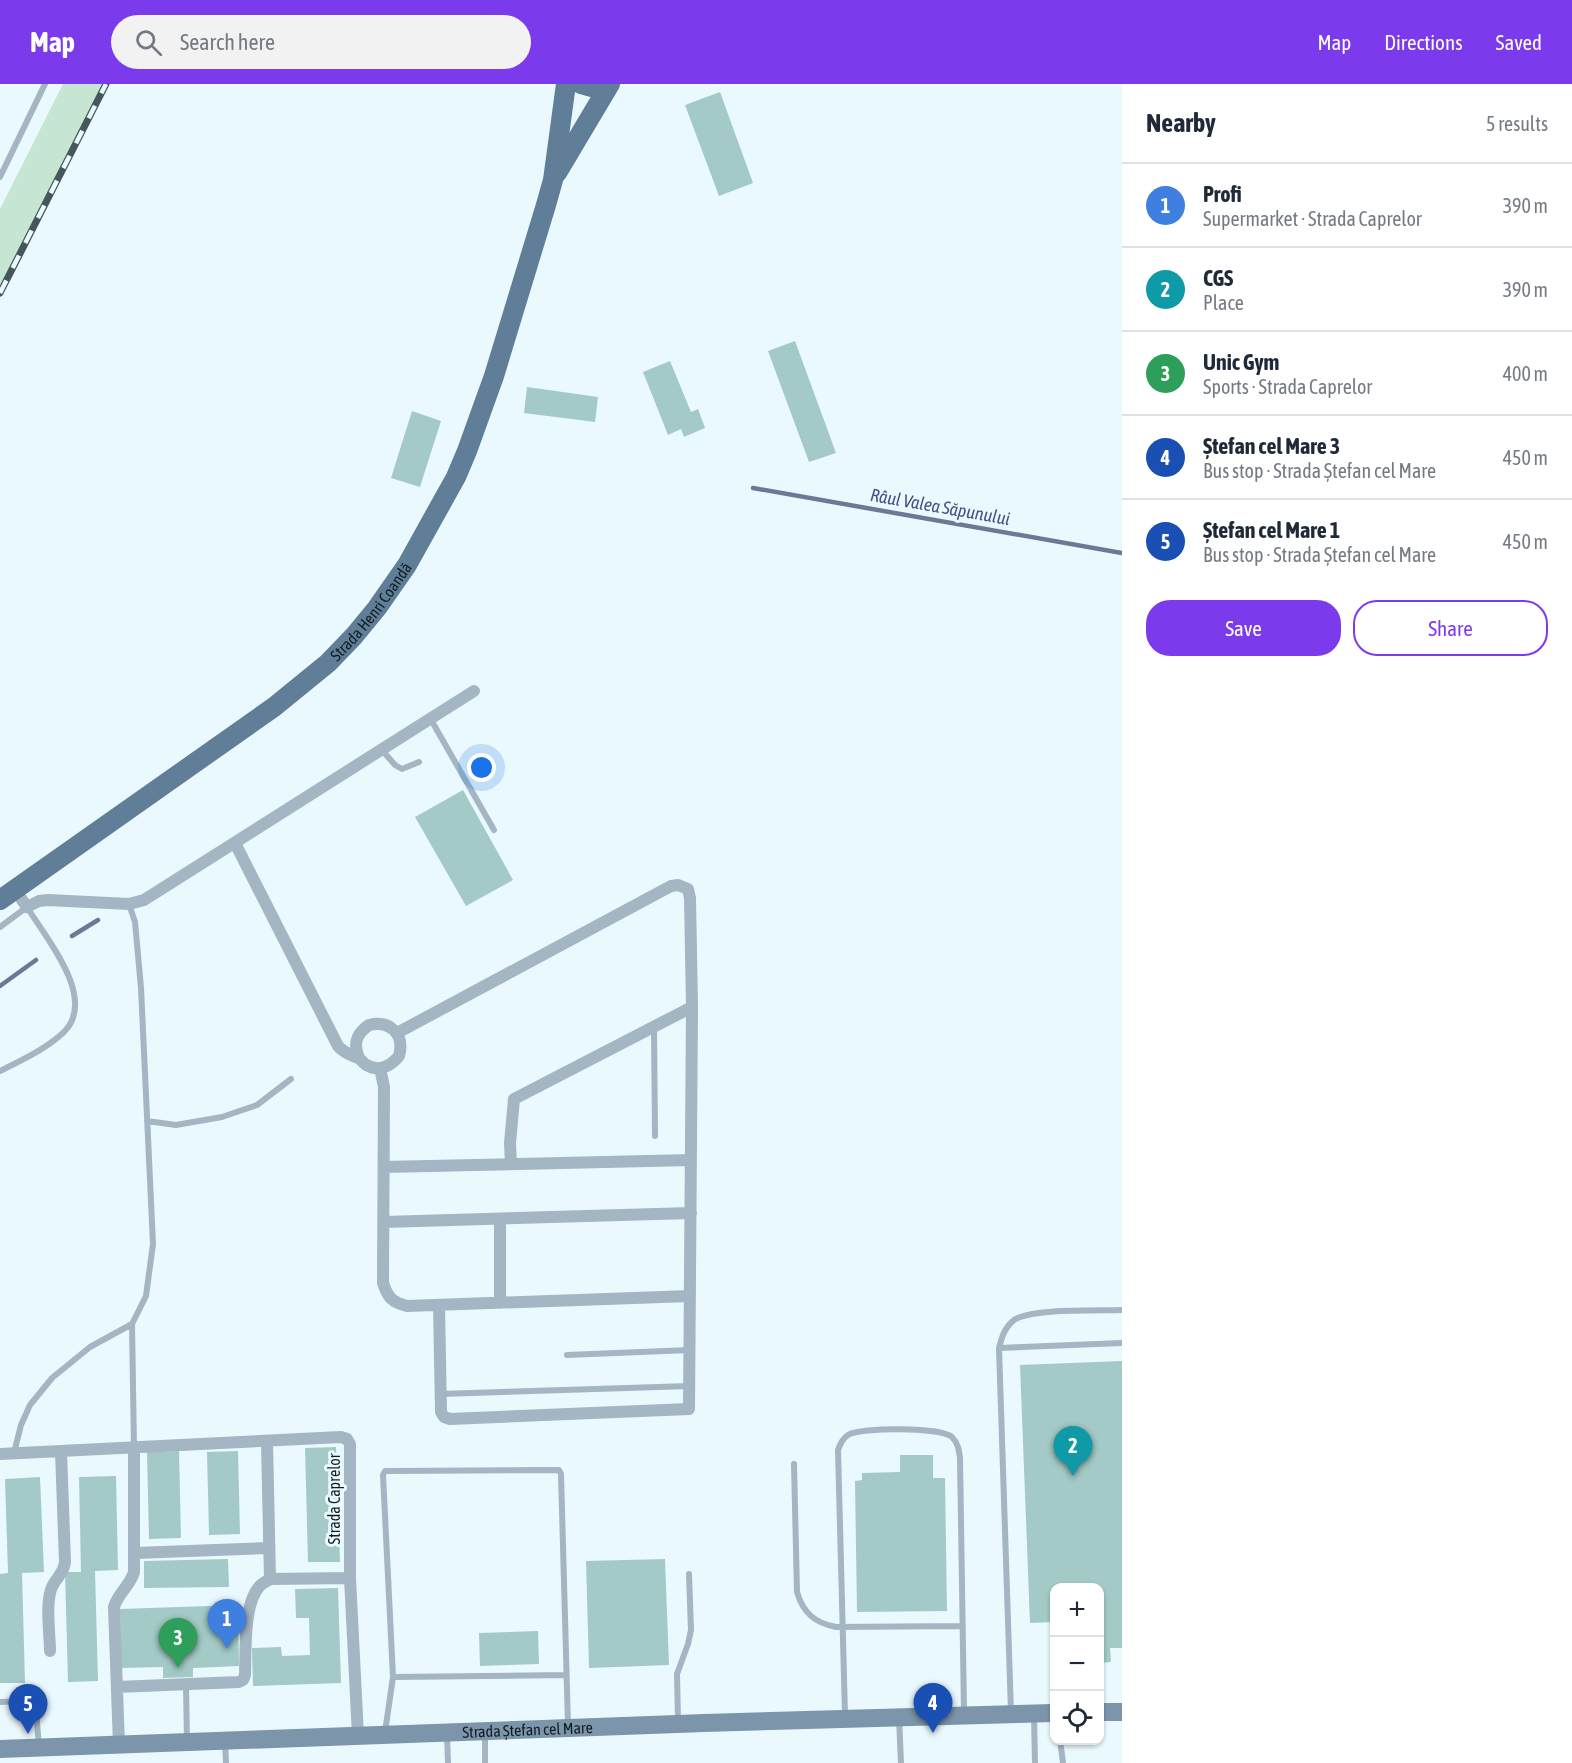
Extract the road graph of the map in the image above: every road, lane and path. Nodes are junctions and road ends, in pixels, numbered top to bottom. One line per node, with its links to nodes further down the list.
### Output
1 (45, 84): 5 (lane)
2 (566, 84): 6 (main road, Strada Henri Coandă)
3 (580, 84): 4 (main road)
4 (608, 84): 6 (main road, Strada Henri Coandă)
5 (0, 177)
6 (553, 180): 13 (main road, Strada Henri Coandă)
7 (474, 691): 8 (street)
8 (430, 718): 9 (street); 11 (lane)
9 (381, 749): 10 (lane); 12 (street)
10 (419, 762)
11 (494, 830)
12 (235, 843): 14 (street); 20 (street)
13 (8, 895): 15 (street)
14 (129, 904): 15 (street); 24 (lane)
15 (27, 908): 16 (lane); 22 (lane)
16 (0, 927)
17 (692, 1007): 18 (street); 19 (street); 26 (street)
18 (654, 1026): 25 (lane); 27 (street)
19 (397, 1033): 20 (street); 21 (street)
20 (359, 1058): 21 (street)
21 (380, 1068): 28 (street)
22 (0, 1071)
23 (291, 1078): 24 (lane)
24 (147, 1121): 36 (lane)
25 (655, 1136)
26 (691, 1160): 27 (street); 29 (street)
27 (511, 1164): 28 (street)
28 (384, 1167): 31 (street)
29 (691, 1213): 30 (street); 32 (street)
30 (500, 1219): 31 (street); 33 (street)
31 (384, 1222): 34 (street)
32 (690, 1296): 33 (street); 39 (street)
33 (501, 1303): 34 (street)
34 (439, 1305): 42 (street)
35 (1122, 1310): 38 (lane)
36 (132, 1324): 44 (lane); 46 (lane)
37 (1122, 1343): 38 (lane)
38 (999, 1348): 65 (lane)
39 (690, 1350): 40 (lane); 41 (street)
40 (567, 1354)
41 (690, 1386): 42 (lane); 42 (street)
42 (441, 1394)
43 (267, 1442): 44 (street); 49 (street); 52 (street, Strada Caprelor)
44 (134, 1448): 45 (street); 50 (street)
45 (62, 1451): 46 (street); 56 (street)
46 (14, 1453): 47 (street)
47 (0, 1454)
48 (794, 1464): 55 (lane)
49 (269, 1548): 50 (street); 53 (street)
50 (135, 1553): 60 (street)
51 (689, 1574): 70 (lane)
52 (350, 1578): 53 (street); 75 (street, Strada Caprelor)
53 (270, 1579): 59 (street)
54 (963, 1626): 55 (lane); 55 (lane); 67 (lane)
55 (843, 1627): 69 (lane)
56 (50, 1651)
57 (566, 1675): 58 (lane); 58 (lane); 71 (lane)
58 (393, 1677): 74 (lane)
59 (186, 1685): 60 (street); 77 (lane)
60 (117, 1687): 78 (street)
61 (0, 1702): 80 (lane)
62 (1104, 1712): 63 (main road)
63 (1122, 1712)
64 (1050, 1713): 66 (main road, Strada Ștefan cel Mare)
65 (1011, 1714): 66 (main road, Strada Ștefan cel Mare); 67 (main road, Strada Ștefan cel Mare)
66 (1034, 1714): 86 (lane)
67 (964, 1716): 68 (main road, Strada Ștefan cel Mare)
68 (899, 1718): 69 (main road, Strada Ștefan cel Mare); 85 (lane)
69 (846, 1719): 70 (main road, Strada Ștefan cel Mare)
70 (678, 1724): 71 (main road, Strada Ștefan cel Mare)
71 (568, 1728): 72 (main road, Strada Ștefan cel Mare)
72 (485, 1731): 73 (main road, Strada Ștefan cel Mare); 84 (lane)
73 (447, 1733): 74 (main road, Strada Ștefan cel Mare); 83 (lane)
74 (385, 1735): 75 (main road, Strada Ștefan cel Mare)
75 (357, 1736): 76 (main road, Strada Ștefan cel Mare)
76 (225, 1742): 77 (main road, Strada Ștefan cel Mare); 82 (lane)
77 (187, 1743): 78 (main road, Strada Ștefan cel Mare)
78 (119, 1745): 80 (main road, Strada Ștefan cel Mare)
79 (1061, 1745): 87 (lane)
80 (39, 1747): 81 (main road, Strada Ștefan cel Mare)
81 (0, 1749)
82 (226, 1763)
83 (448, 1763)
84 (485, 1763)
85 (901, 1763)
86 (1035, 1763)
87 (1063, 1763)

